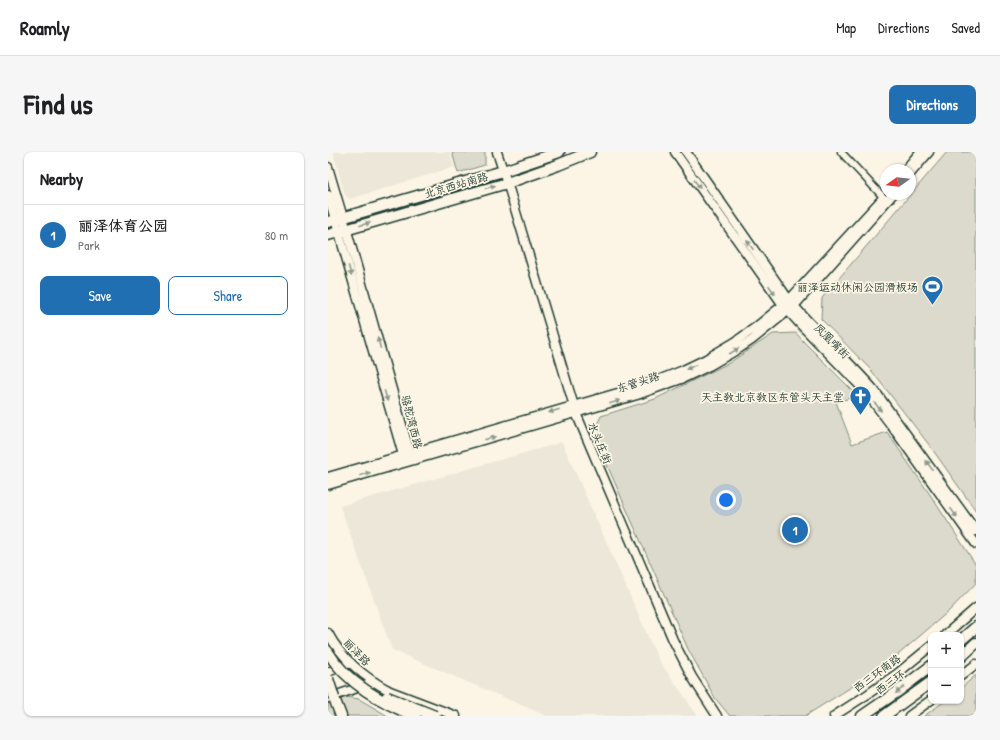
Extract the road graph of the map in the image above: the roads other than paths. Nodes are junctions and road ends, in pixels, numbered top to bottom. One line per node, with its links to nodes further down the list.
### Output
1 (497, 152): 12 (street, 水头庄街)
2 (559, 152): 12 (main road, 北京西站南路)
3 (590, 152): 13 (main road, 北京西站南路)
4 (675, 152): 20 (street, 凤凰嘴街, one-way to 20)
5 (686, 152): 20 (street, 凤凰嘴街, one-way to 5)
6 (841, 152): 14 (street)
7 (920, 152): 9 (street)
8 (929, 152): 11 (street)
9 (911, 164)
10 (328, 167): 17 (street, 骆驼湾西路)
11 (916, 167)
12 (501, 168): 13 (street, 水头庄街); 17 (main road, 北京西站南路)
13 (506, 182): 18 (main road, 北京西站南路, one-way to 13); 21 (street, 水头庄街)
14 (880, 193)
15 (328, 195): 17 (street, 骆驼湾西路)
16 (883, 200): 20 (street, 东管头路)
17 (336, 220): 18 (street, 骆驼湾西路)
18 (343, 230): 19 (main road, 北京西站南路); 22 (street, 骆驼湾西路)
19 (328, 234)
20 (789, 306): 21 (street, 东管头路); 26 (street, 凤凰嘴街, one-way to 20); 27 (street, 凤凰嘴街, one-way to 27)
21 (574, 409): 22 (street, 东管头路, one-way to 22); 23 (street, 东管头路, one-way to 21); 52 (street, 水头庄街)
22 (406, 454): 23 (street, 骆驼湾西路); 24 (street, 东管头路)
23 (410, 461): 25 (street, 东管头路, one-way to 23)
24 (328, 476)
25 (328, 485)
26 (976, 531)
27 (976, 544)
28 (976, 608): 30 (street)
29 (976, 627): 32 (main road)
30 (949, 632)
31 (328, 633): 37 (street, 丽泽路)
32 (964, 637)
33 (976, 643): 36 (main road)
34 (928, 648): 53 (street, 西三环南路)
35 (328, 652): 45 (main road, bridge)
36 (964, 654)
37 (351, 663): 40 (street); 43 (street, 丽泽路)
38 (976, 664): 41 (street)
39 (928, 668): 54 (main road, 西三环, one-way to 54)
40 (328, 672)
41 (964, 674)
42 (328, 679): 46 (main road, bridge)
43 (375, 682): 46 (street); 51 (street, 丽泽路)
44 (928, 684): 55 (main road)
45 (359, 685): 49 (main road, bridge); 50 (main road, bridge)
46 (331, 698): 48 (main road)
47 (928, 702): 56 (street)
48 (341, 716)
49 (415, 716)
50 (435, 716)
51 (456, 716)
52 (718, 716)
53 (834, 716)
54 (862, 716)
55 (884, 716)
56 (909, 716)

